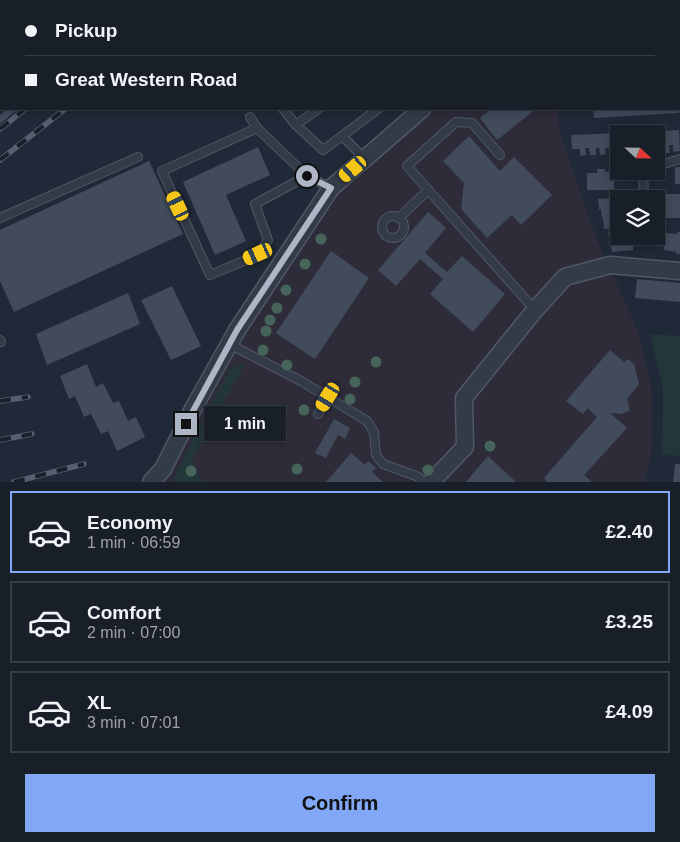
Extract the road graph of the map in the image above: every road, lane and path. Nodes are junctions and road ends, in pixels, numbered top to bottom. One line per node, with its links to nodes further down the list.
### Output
1 (284, 110): 6 (lane)
2 (317, 110): 6 (lane)
3 (377, 110): 8 (lane)
4 (421, 110): 11 (street)
5 (250, 117): 7 (lane)
6 (296, 125): 8 (lane)
7 (256, 128): 14 (lane); 14 (lane)
8 (342, 136): 11 (lane)
9 (500, 155): 16 (lane)
10 (138, 157): 17 (lane)
11 (364, 159): 15 (street)
12 (680, 159): 13 (lane)
13 (665, 164)
14 (307, 176): 15 (lane)
15 (331, 188): 21 (street)
16 (428, 190): 18 (lane); 20 (lane)
17 (0, 218)
18 (399, 218)
19 (680, 271): 20 (street)
20 (535, 310): 26 (street)
21 (229, 344): 22 (lane); 24 (street)
22 (328, 397): 23 (lane); 25 (lane)
23 (318, 414)
24 (151, 482)
25 (425, 482)
26 (431, 482)

